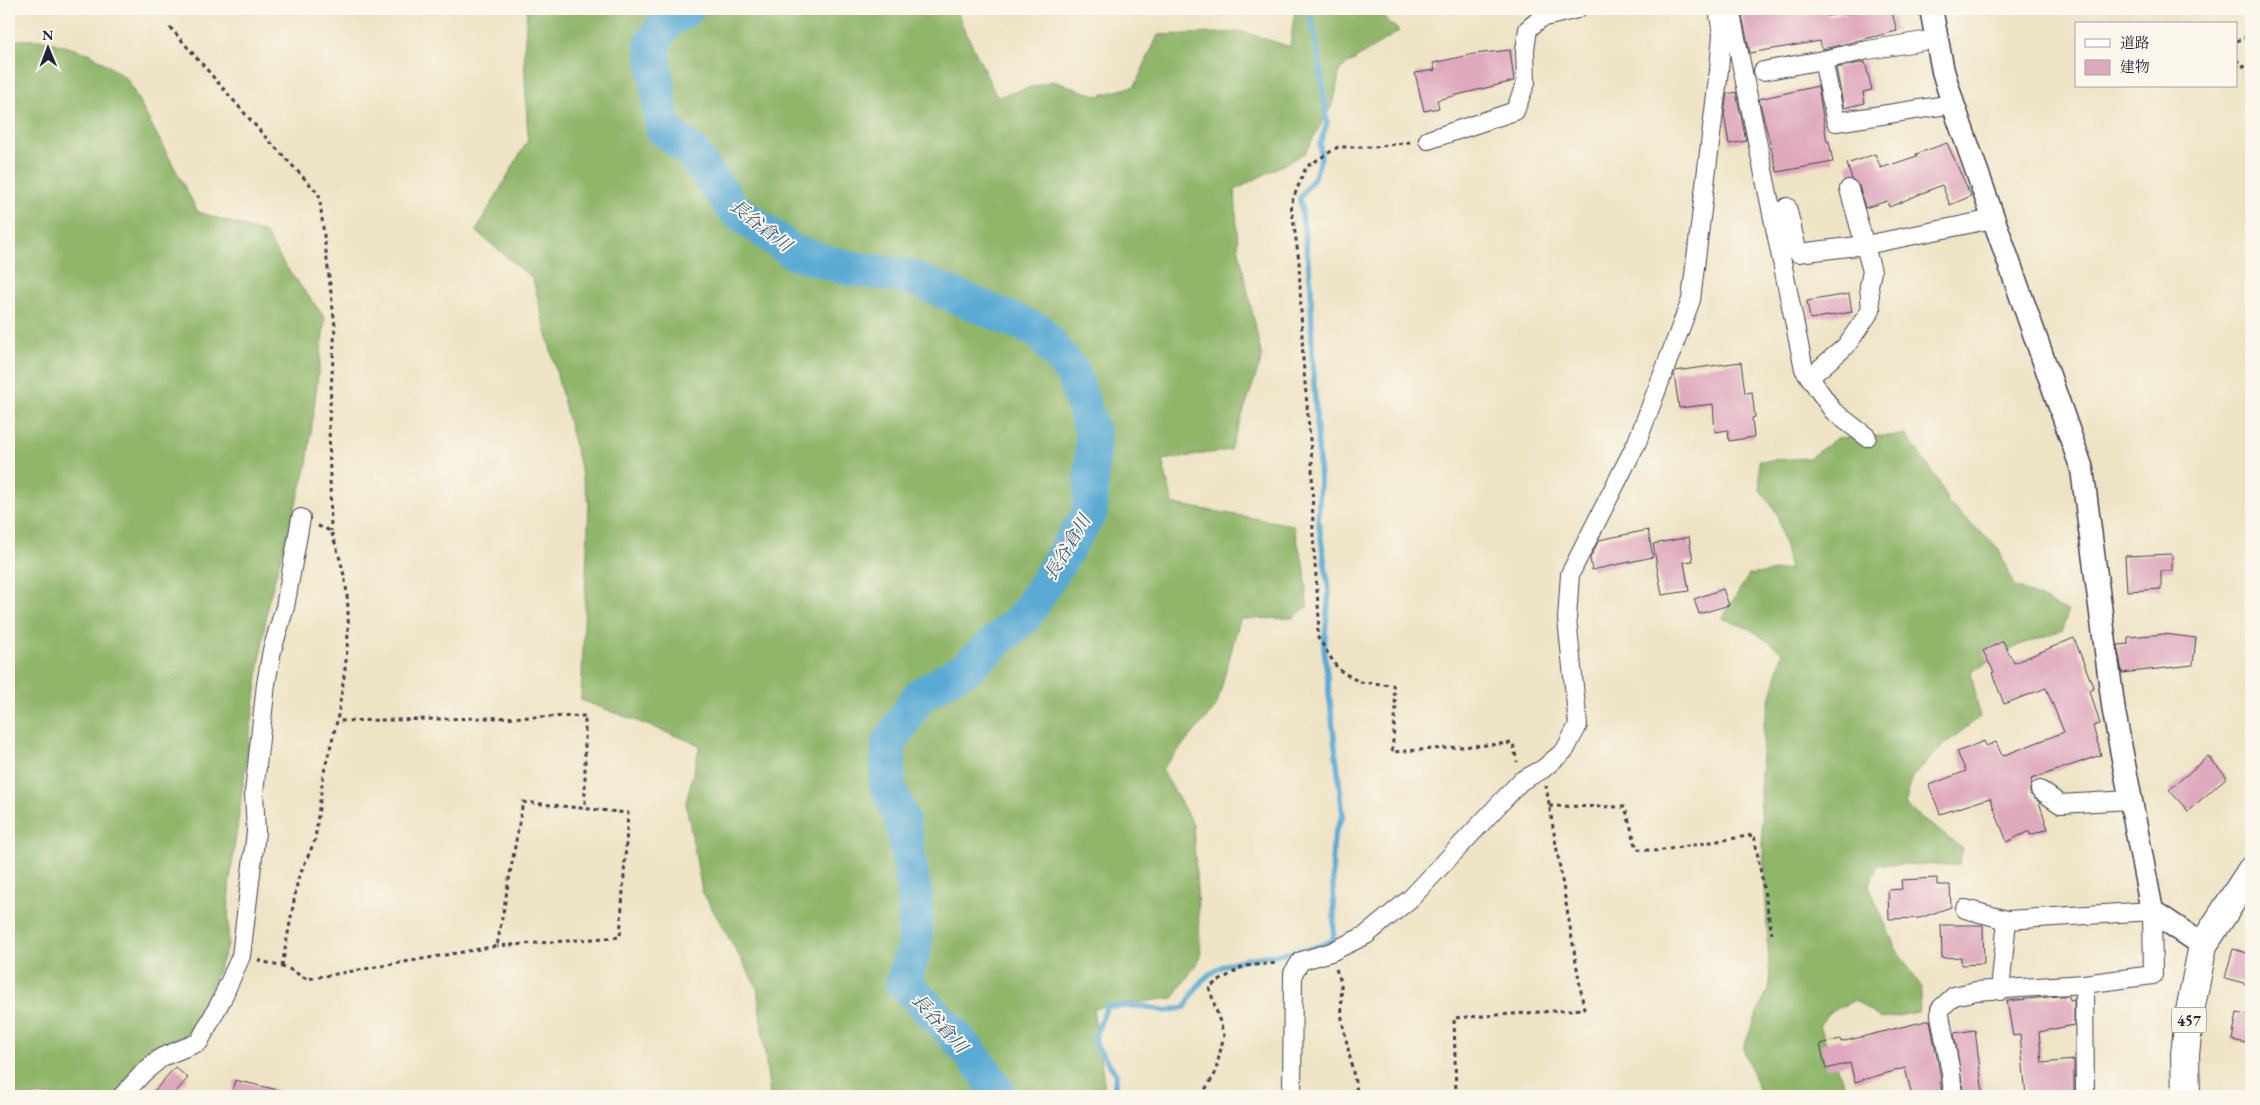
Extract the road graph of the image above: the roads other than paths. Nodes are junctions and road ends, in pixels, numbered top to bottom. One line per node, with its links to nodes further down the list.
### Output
1 (1577, 9): 9 (street)
2 (1718, 9): 27 (street)
3 (1730, 9): 14 (street)
4 (1931, 9): 5 (street)
5 (1936, 39): 6 (street); 8 (street)
6 (1823, 60): 7 (street); 8 (street)
7 (1764, 71)
8 (1953, 104): 12 (street)
9 (1428, 140)
10 (1849, 189): 13 (street)
11 (1787, 208): 13 (street)
12 (1993, 219): 13 (street); 18 (street)
13 (1866, 245): 14 (street)
14 (1810, 377): 15 (street)
15 (1867, 437)
16 (301, 518): 26 (street)
17 (2040, 790): 18 (street)
18 (2130, 800): 21 (street)
19 (2251, 871): 23 (highway, 457)
20 (1965, 909): 22 (street)
21 (2152, 910): 22 (street); 23 (street); 24 (street)
22 (2007, 920): 25 (street)
23 (2203, 945): 30 (highway, 457)
24 (2084, 984): 25 (street); 29 (street)
25 (2000, 991): 28 (street)
26 (122, 1096)
27 (1292, 1096)
28 (1953, 1096)
29 (2085, 1096)
30 (2186, 1096)

